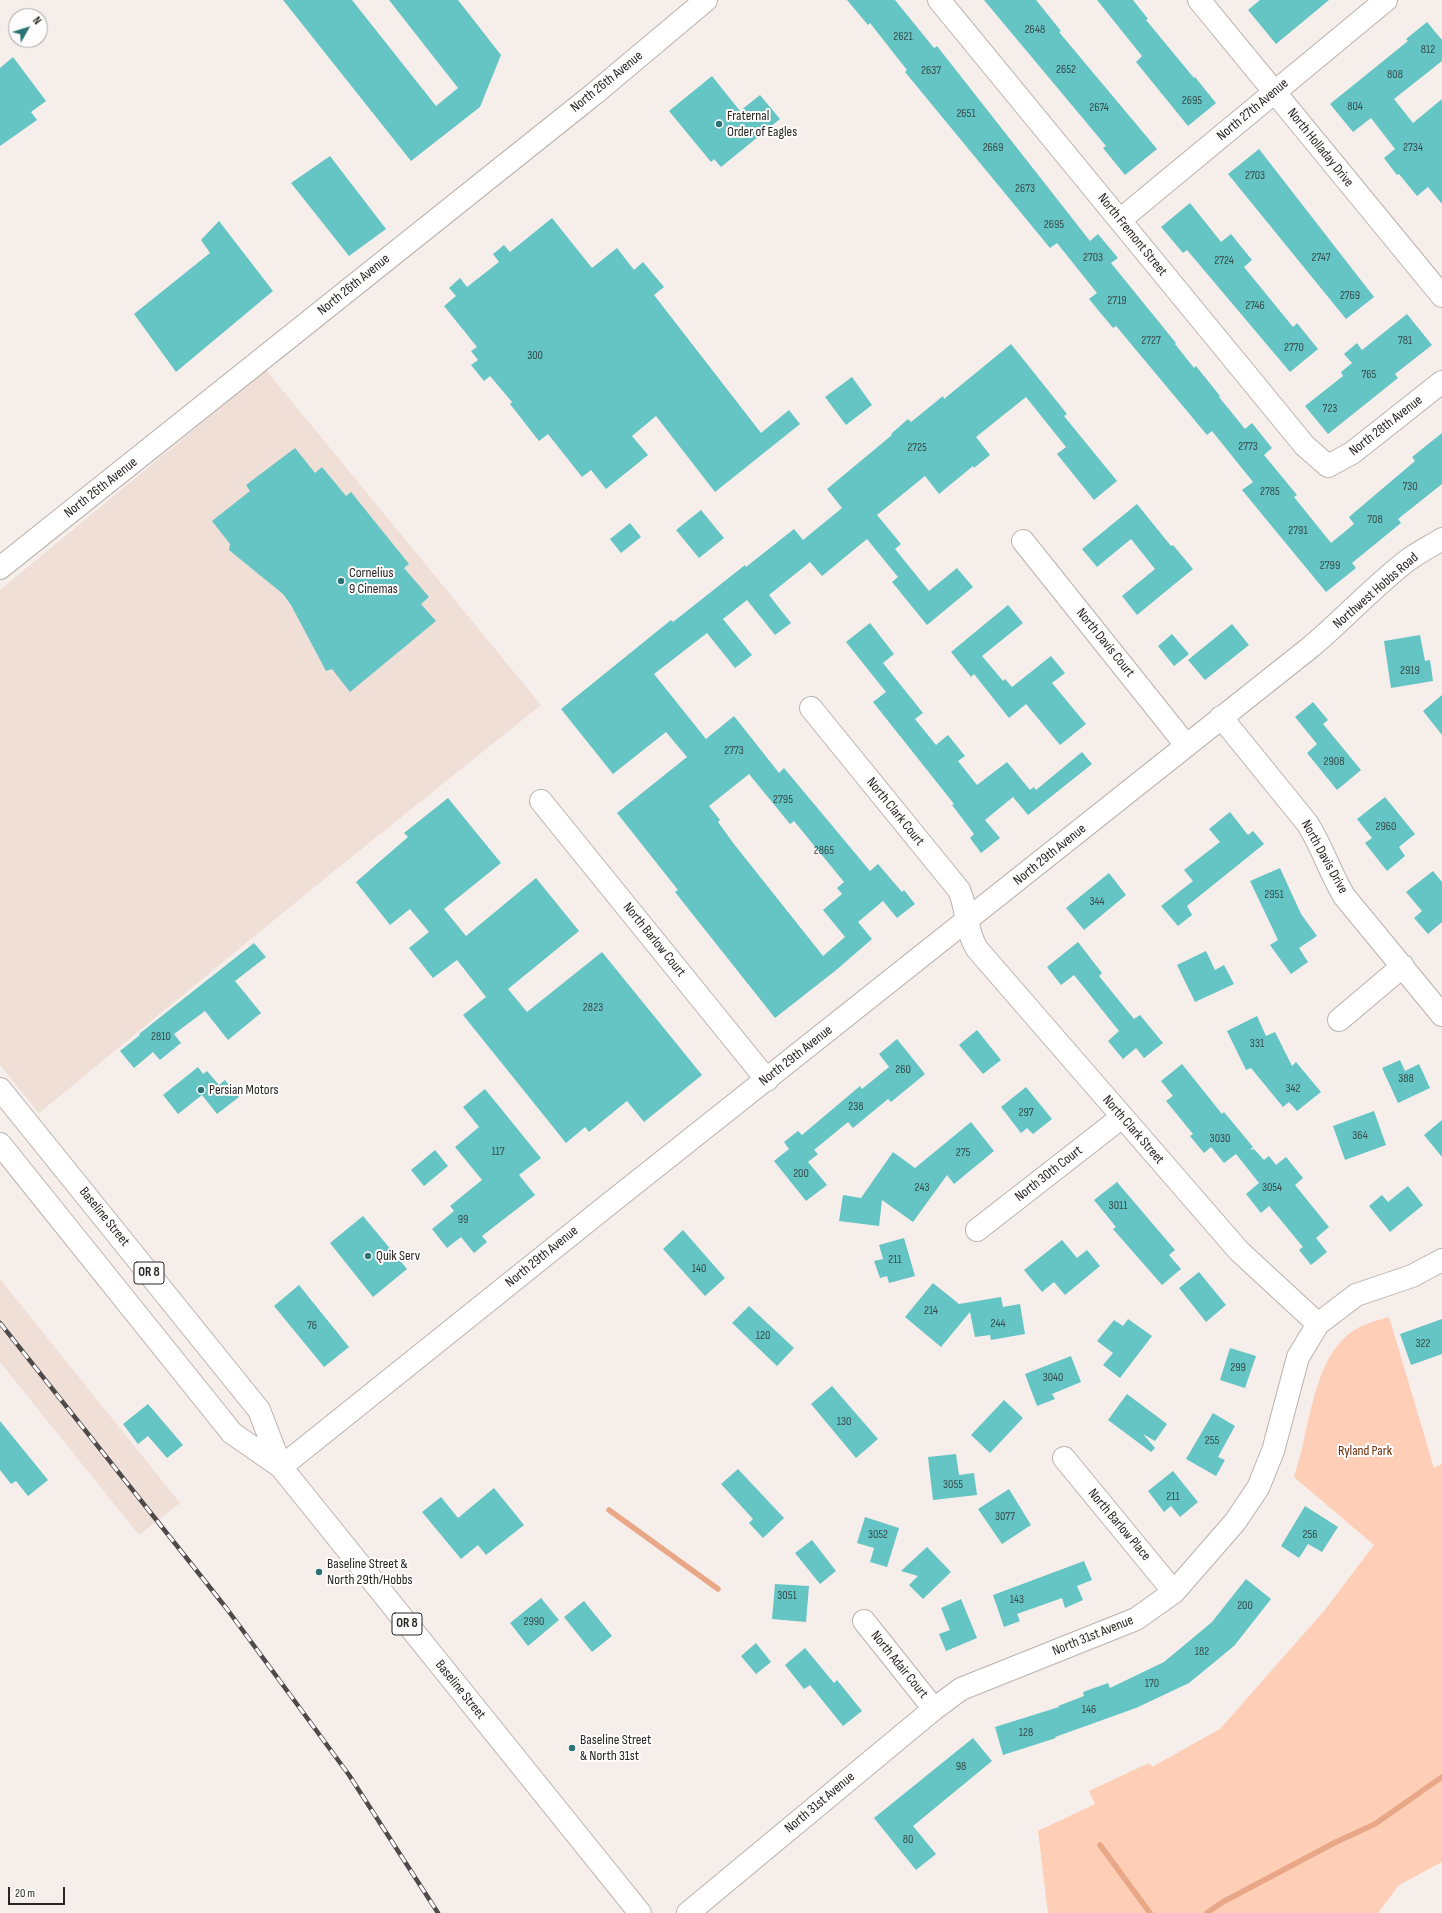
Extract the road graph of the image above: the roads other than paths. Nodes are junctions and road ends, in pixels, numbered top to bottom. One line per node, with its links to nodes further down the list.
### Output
1 (706, 0): 12 (main road, North 26th Avenue)
2 (939, 0): 6 (main road, North Fremont Street)
3 (1199, 0): 5 (main road, North Holladay Drive)
4 (1386, 0): 5 (main road, North 27th Avenue)
5 (1274, 92): 6 (main road, North 27th Avenue); 7 (main road, North Holladay Drive)
6 (1120, 220): 9 (main road, North Fremont Street)
7 (1442, 296)
8 (1442, 382): 9 (main road, North 28th Avenue)
9 (1328, 466)
10 (1442, 539): 13 (main road, Northwest Hobbs Road)
11 (1023, 541): 16 (main road, North Davis Court)
12 (0, 568)
13 (1312, 646): 15 (main road, North 29th Avenue)
14 (811, 708): 18 (main road, North Clark Court)
15 (1221, 717): 16 (main road, North 29th Avenue); 19 (main road, North Davis Drive)
16 (1186, 745): 18 (main road, North 29th Avenue)
17 (541, 801): 22 (main road, North Barlow Court)
18 (966, 922): 22 (main road, North 29th Avenue); 24 (main road, North Clark Street)
19 (1403, 966): 20 (main road, North Davis Drive); 21 (main road)
20 (1442, 1015)
21 (1340, 1020)
22 (767, 1080): 30 (main road, North 29th Avenue)
23 (0, 1089): 30 (main road, Baseline Street / OR 8)
24 (1122, 1117): 26 (main road, North 30th Court); 28 (main road, North Clark Street)
25 (0, 1144): 30 (main road, Baseline Street / OR 8)
26 (977, 1230)
27 (1442, 1260): 28 (main road, North 31st Avenue)
28 (1318, 1324): 31 (main road, North 31st Avenue)
29 (1064, 1458): 31 (main road, North Barlow Place)
30 (281, 1467): 34 (main road, Baseline Street / OR 8)
31 (1174, 1592): 33 (main road, North 31st Avenue)
32 (864, 1621): 33 (main road, North Adair Court)
33 (934, 1709): 35 (main road, North 31st Avenue)
34 (640, 1913)
35 (688, 1913)

